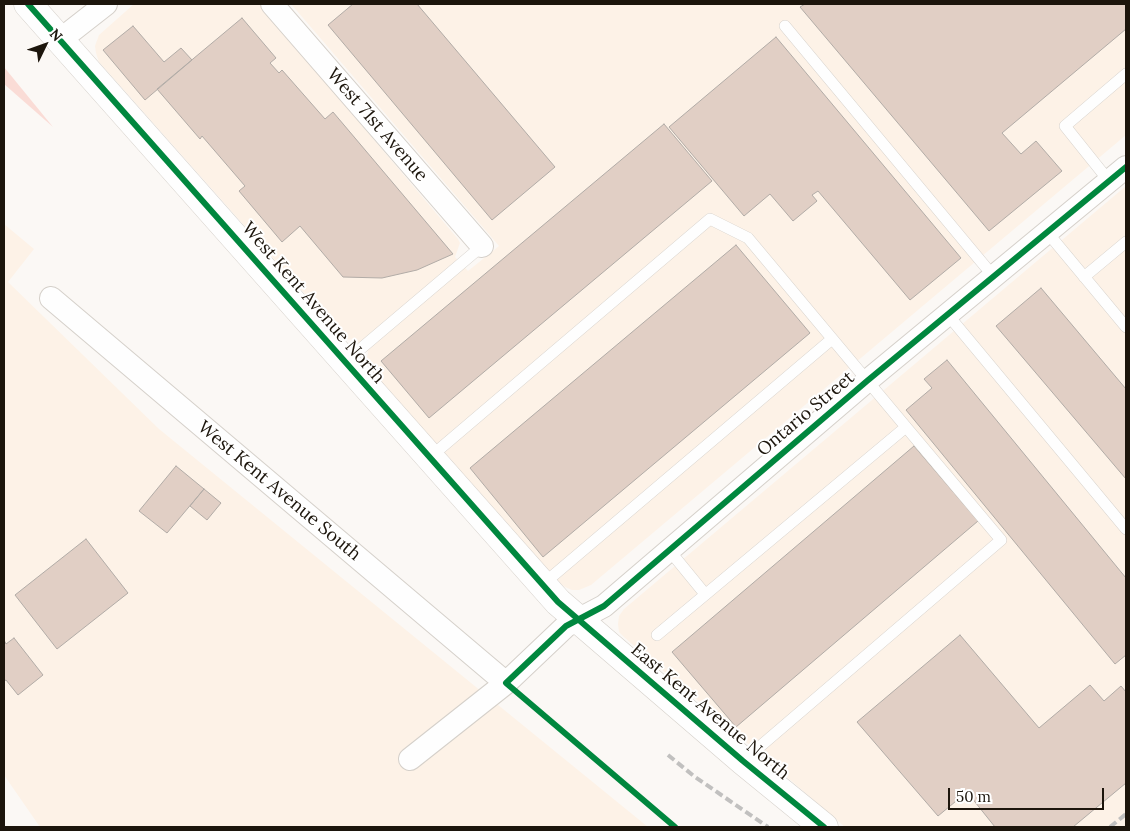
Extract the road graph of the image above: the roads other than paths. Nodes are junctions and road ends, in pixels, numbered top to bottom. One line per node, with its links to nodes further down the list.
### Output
1 (28, 4): 5 (street, West Kent Avenue North)
2 (106, 4): 5 (street)
3 (272, 4): 11 (street, West 71st Avenue)
4 (785, 26): 12 (lane)
5 (60, 40): 18 (street, West Kent Avenue North)
6 (1126, 74): 8 (lane)
7 (1126, 166): 8 (street, Ontario Street)
8 (1109, 181): 9 (street, Ontario Street)
9 (1047, 232): 12 (street, Ontario Street); 13 (lane)
10 (1126, 242): 13 (lane)
11 (482, 246): 18 (lane)
12 (994, 277): 15 (street, Ontario Street)
13 (1084, 277): 16 (lane)
14 (52, 298): 28 (street, West Kent Avenue South)
15 (948, 315): 19 (street, Ontario Street); 22 (lane)
16 (1126, 327)
17 (832, 339): 19 (lane); 21 (lane); 24 (lane)
18 (345, 362): 21 (street, West Kent Avenue North)
19 (868, 382): 20 (lane); 23 (street, Ontario Street)
20 (906, 427): 25 (lane); 30 (lane)
21 (429, 458): 24 (street, West Kent Avenue North)
22 (1126, 529)
23 (669, 550): 25 (lane); 26 (street, Ontario Street)
24 (542, 585): 26 (street, West Kent Avenue North)
25 (705, 594): 27 (lane)
26 (578, 619): 28 (street, Ontario Street); 30 (street, East Kent Avenue North)
27 (657, 635)
28 (506, 684): 29 (street, Ontario Street)
29 (410, 759)
30 (743, 761): 31 (street, East Kent Avenue North)
31 (824, 827)

